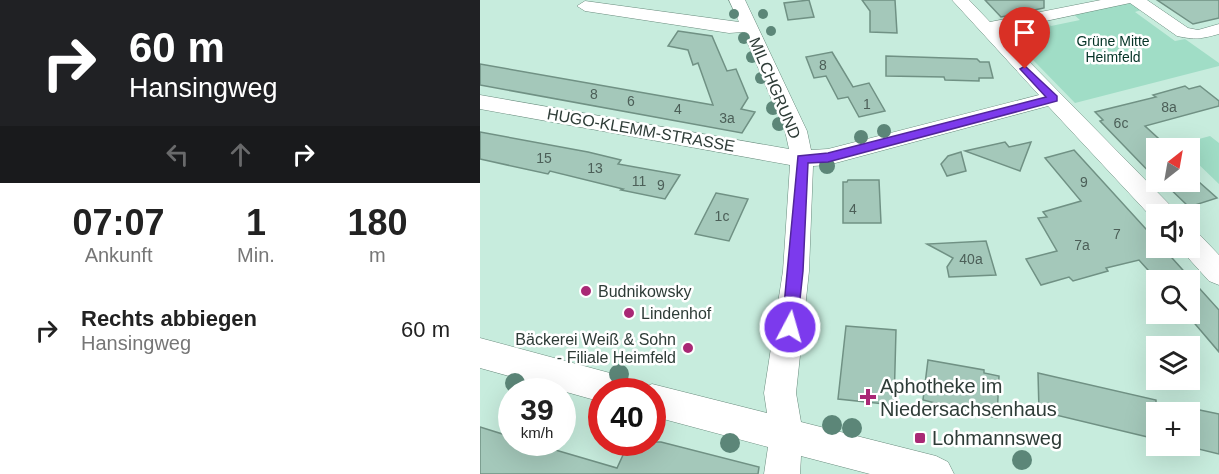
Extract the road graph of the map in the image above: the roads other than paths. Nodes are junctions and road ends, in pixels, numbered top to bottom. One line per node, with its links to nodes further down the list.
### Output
1 (737, 0): 6 (street, MILCHGRUND)
2 (960, 0): 7 (street)
3 (1125, 0): 7 (street)
4 (1136, 0): 8 (street)
5 (585, 6): 6 (street, MILCHGRUND)
6 (749, 27): 11 (street, MILCHGRUND)
7 (986, 28): 9 (street)
8 (1219, 29)
9 (1053, 98): 11 (street, HUGO-KLEMM-STRASSE); 12 (street)
10 (480, 102): 11 (street, HUGO-KLEMM-STRASSE)
11 (802, 159): 18 (street, MILCHGRUND)
12 (1154, 204)
13 (1200, 253): 14 (street)
14 (1219, 273)
15 (480, 353): 16 (street)
16 (588, 383)
17 (666, 404): 18 (street)
18 (786, 435): 19 (street); 20 (street)
19 (782, 474)
20 (936, 474)

